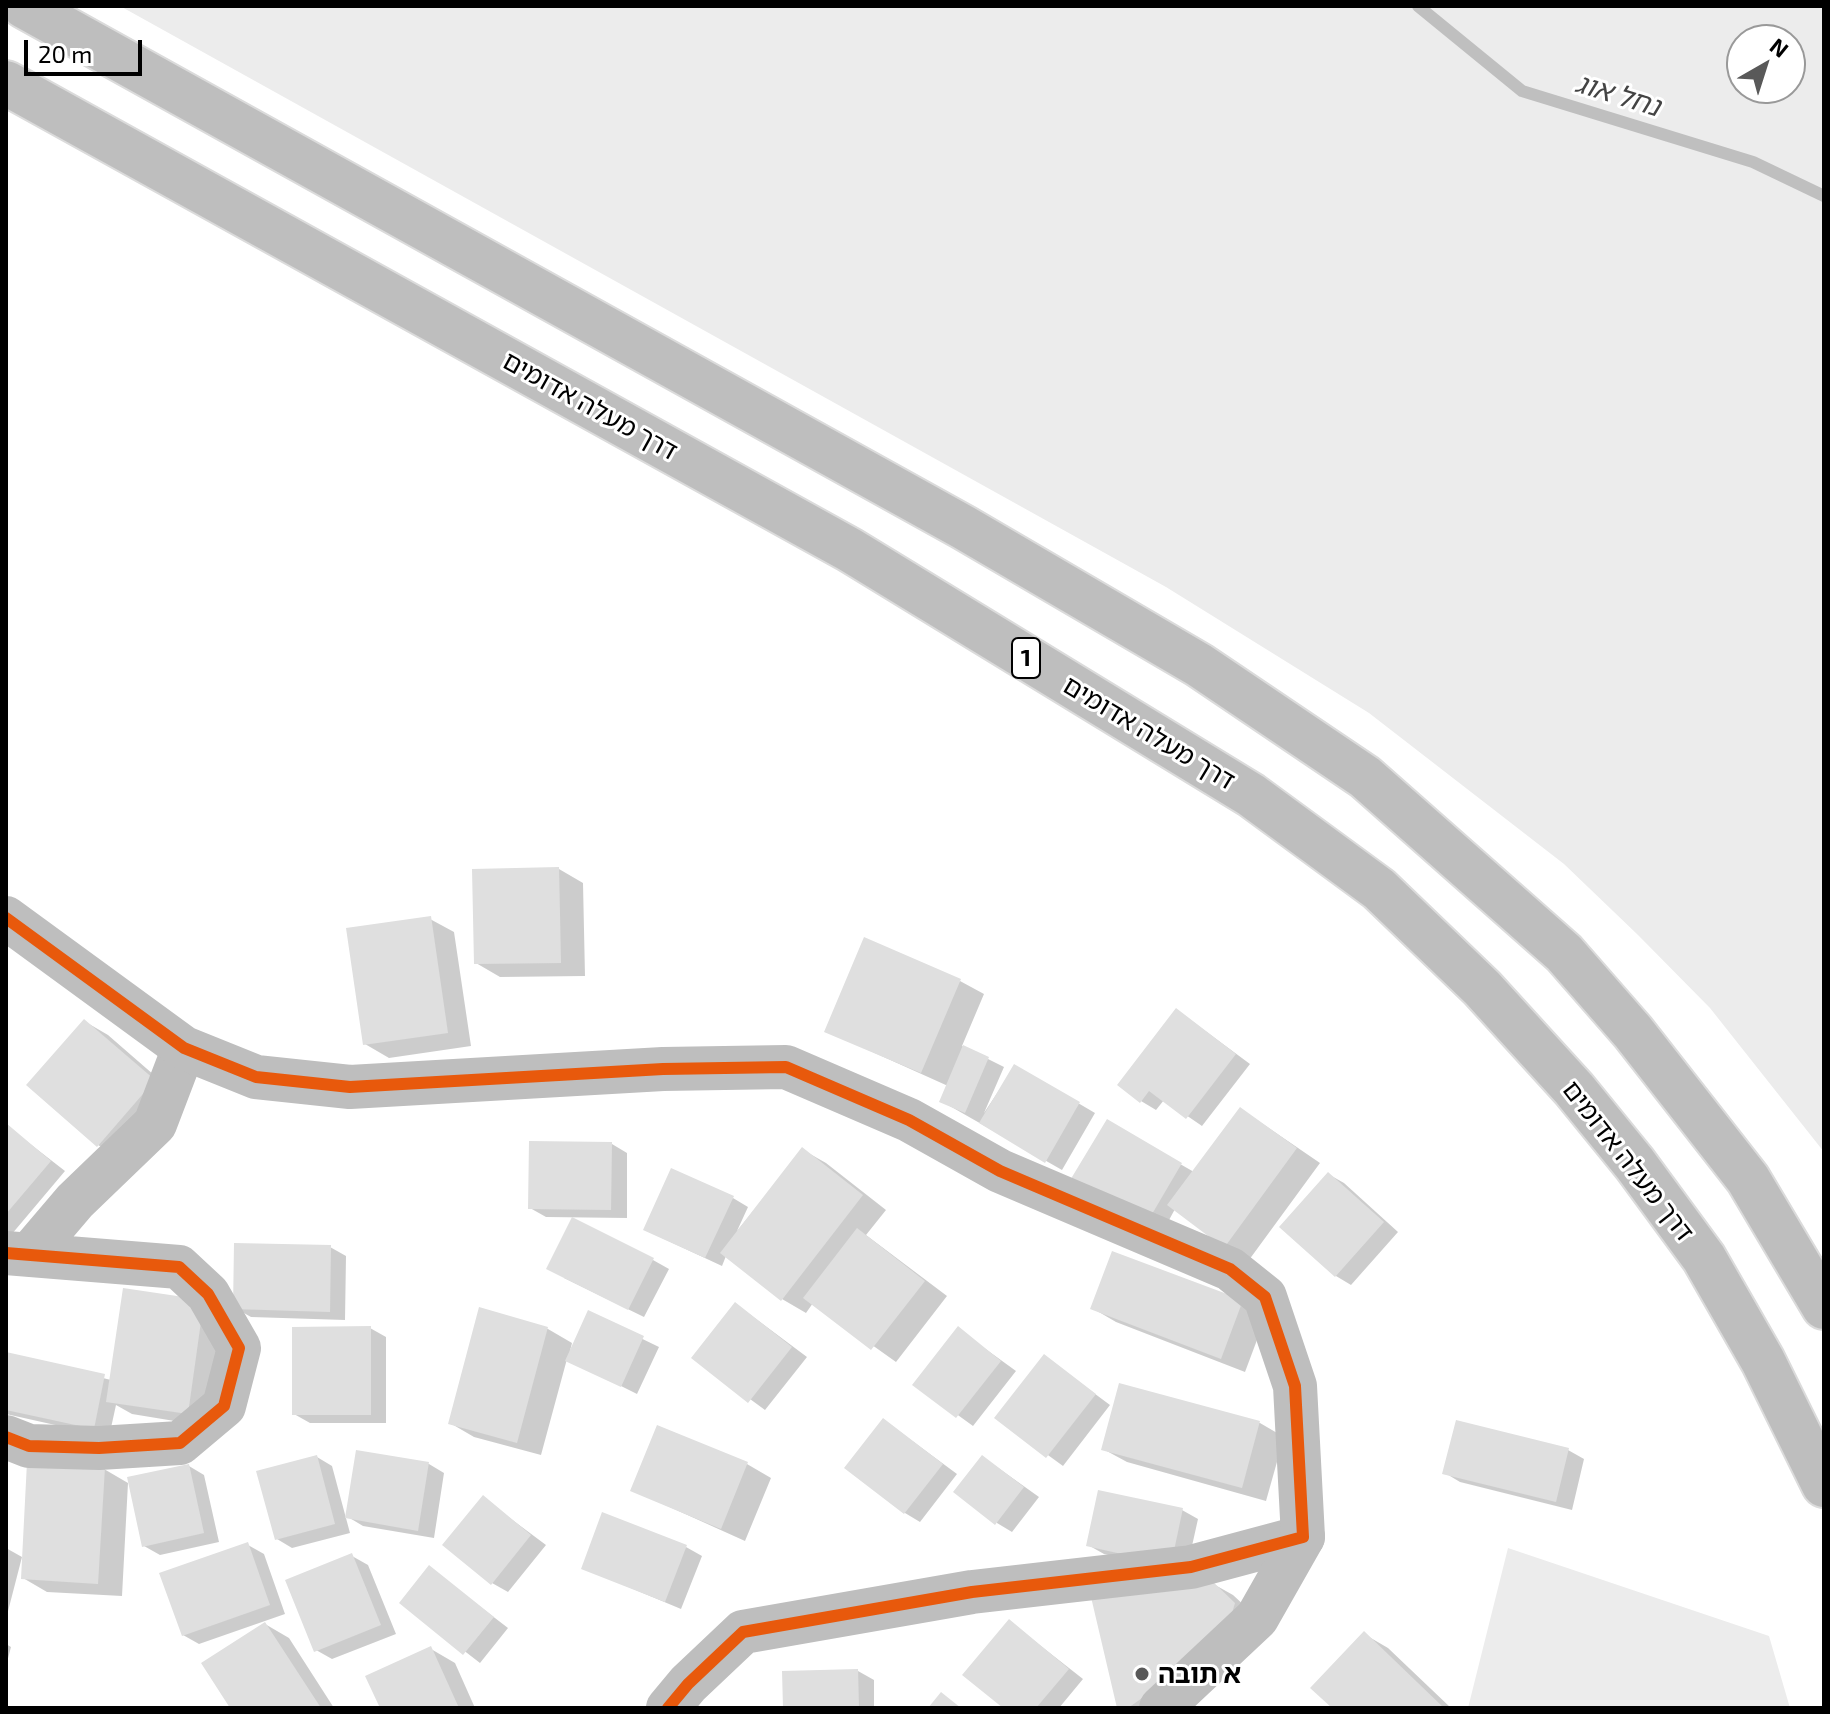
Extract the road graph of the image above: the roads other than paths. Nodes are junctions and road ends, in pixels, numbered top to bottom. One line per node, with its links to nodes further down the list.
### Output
1 (24, 6): 6 (main road)
2 (6, 83): 8 (main road, דרך מעלה אדומים / 1)
3 (6, 918): 4 (main road)
4 (184, 1048): 5 (main road); 9 (main road)
5 (17, 1254): 7 (main road)
6 (1824, 1307)
7 (6, 1437)
8 (1824, 1485)
9 (1303, 1537): 10 (main road); 11 (main road)
10 (668, 1708)
11 (1161, 1708)

